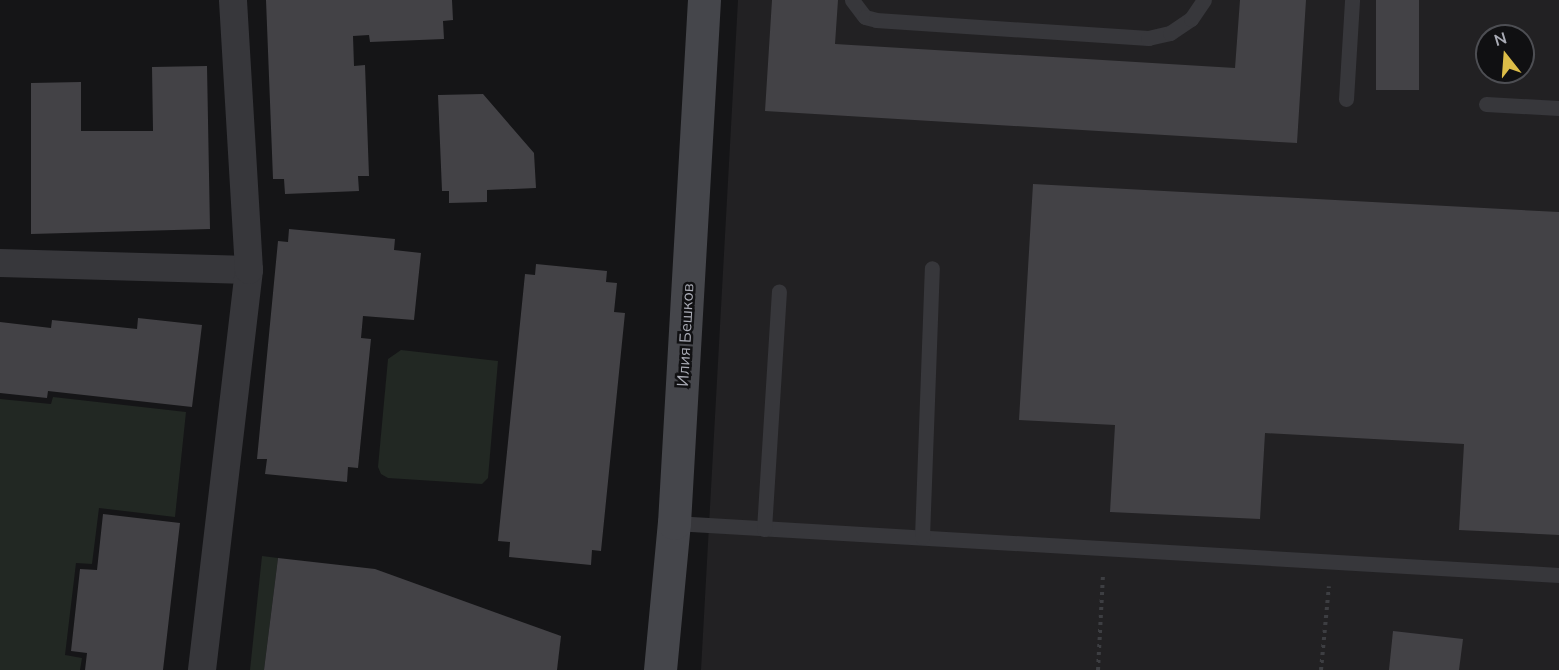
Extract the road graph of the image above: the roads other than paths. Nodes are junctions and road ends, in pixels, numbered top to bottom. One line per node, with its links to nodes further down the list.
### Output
1 (233, 0): 11 (street)
2 (704, 0): 13 (street, Илия Бешков)
3 (852, 0): 4 (lane)
4 (1204, 0)
5 (1352, 0): 6 (lane)
6 (1346, 99)
7 (1486, 104): 8 (lane)
8 (1559, 108)
9 (0, 263): 11 (street)
10 (932, 268): 15 (lane)
11 (249, 270): 17 (street)
12 (779, 291): 14 (lane)
13 (674, 523): 14 (lane); 18 (street, Илия Бешков)
14 (764, 529): 15 (lane)
15 (922, 537): 16 (lane)
16 (1559, 575)
17 (202, 670)
18 (660, 670)

